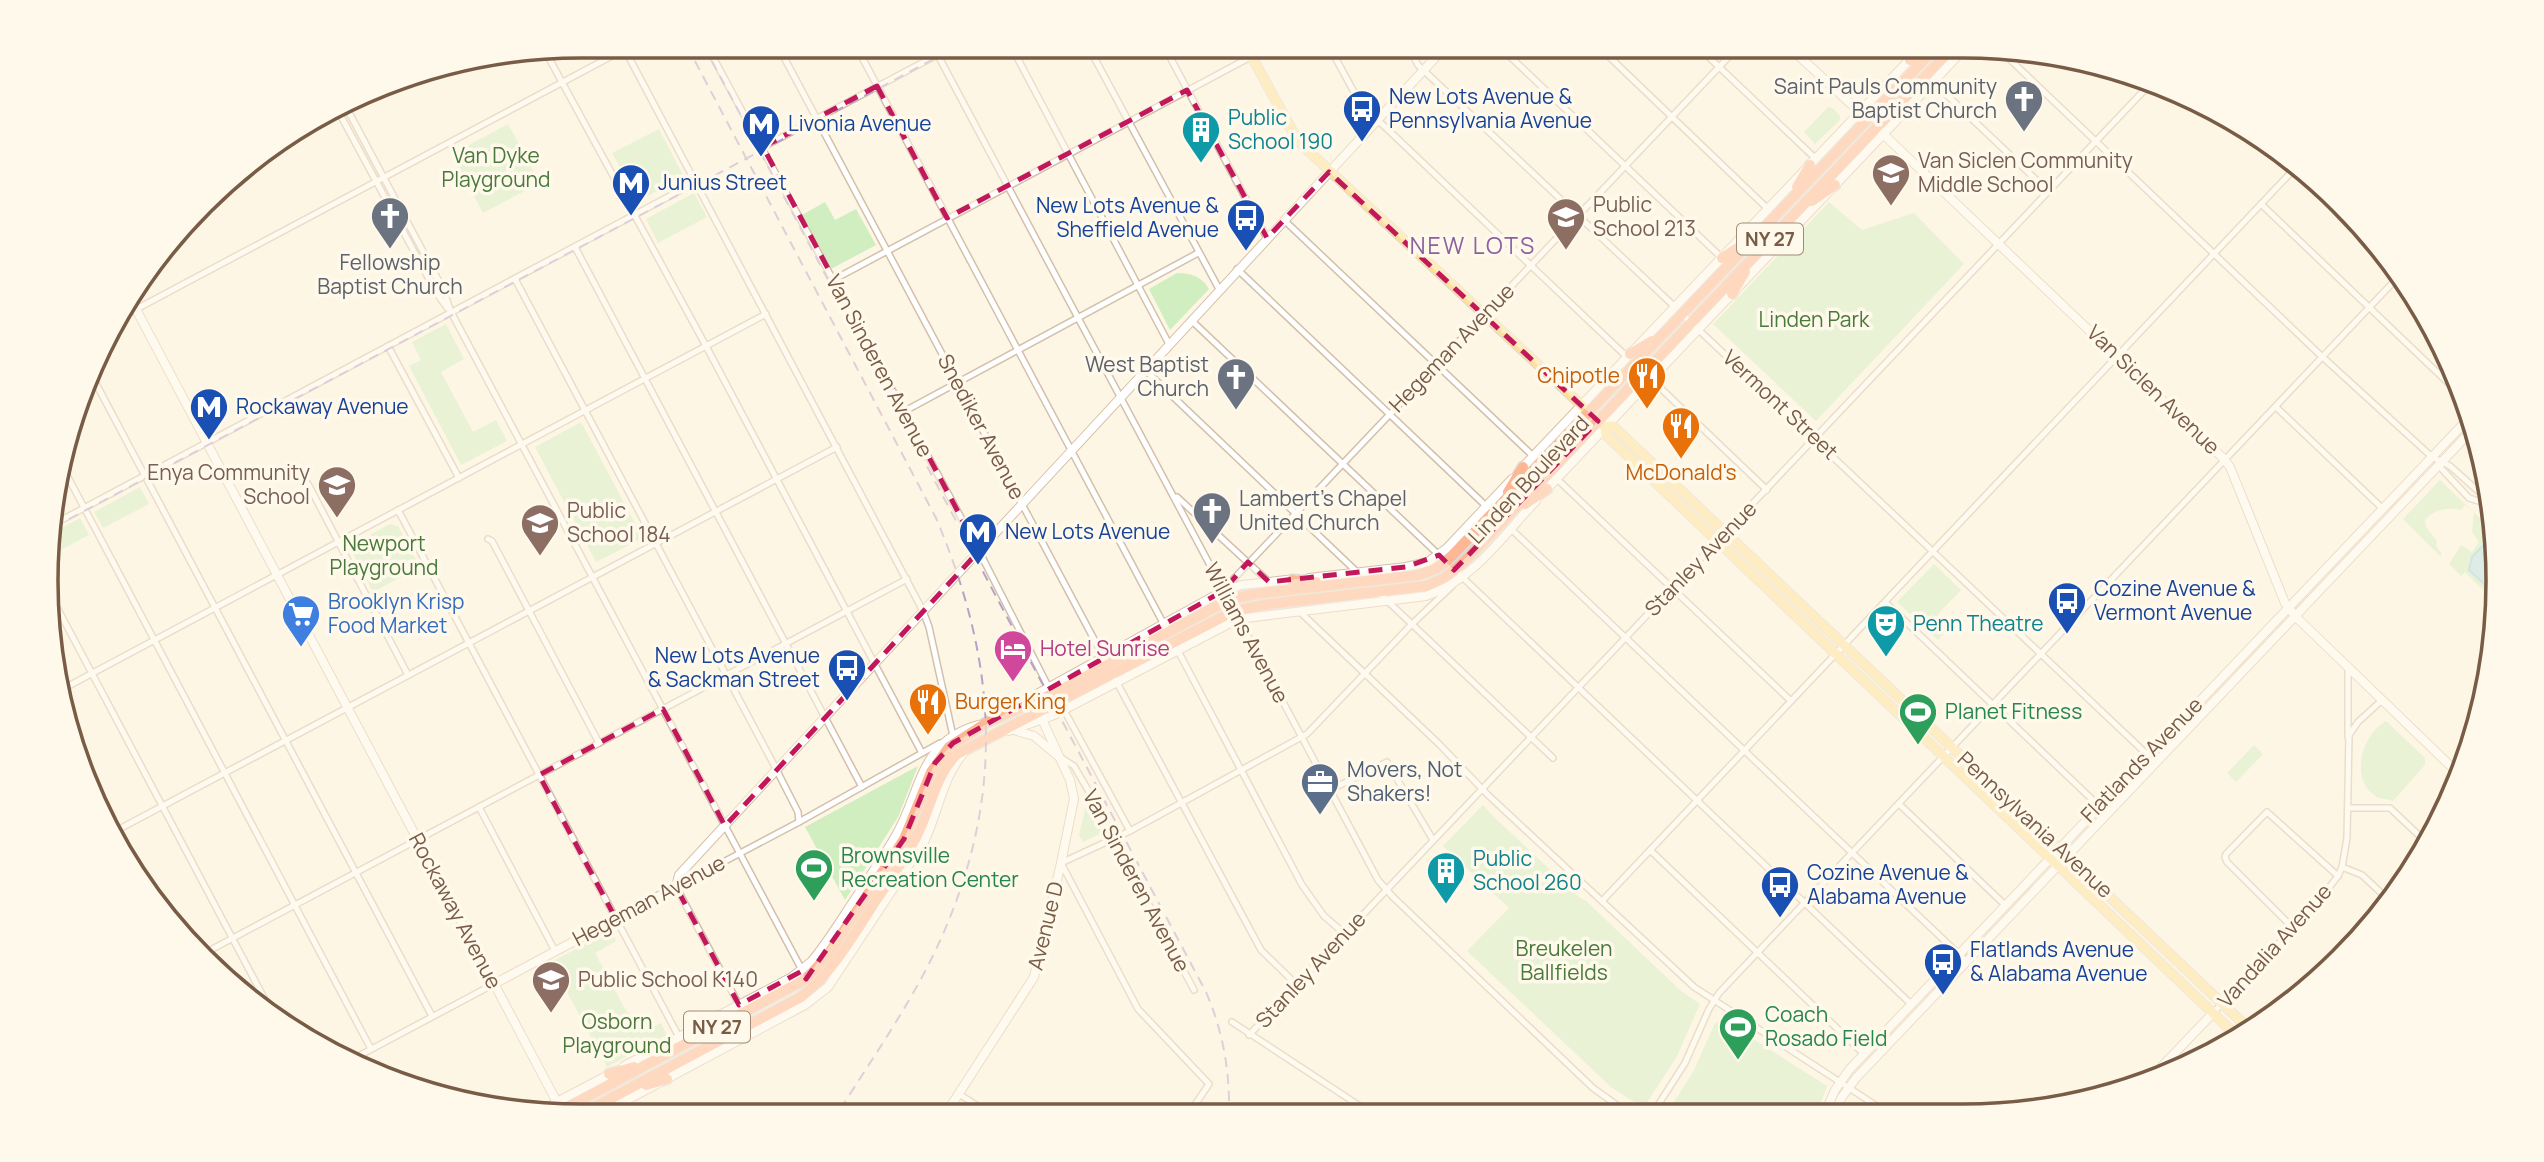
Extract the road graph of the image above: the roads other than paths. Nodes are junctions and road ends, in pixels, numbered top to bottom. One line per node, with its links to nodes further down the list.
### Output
1 (605, 58): 31 (street)
2 (630, 58): 51 (street)
3 (714, 58): 43 (street, Van Sinderen Avenue)
4 (784, 58): 38 (street, Snediker Avenue)
5 (862, 58): 32 (street)
6 (930, 58): 32 (street)
7 (940, 58): 52 (street, Williams Avenue)
8 (1017, 58): 44 (street)
9 (1094, 58): 39 (street)
10 (1171, 58): 33 (street)
11 (1248, 58): 33 (street)
12 (1253, 58): 47 (main road, Pennsylvania Avenue)
13 (1336, 58): 40 (street)
14 (1414, 58): 29 (street, Vermont Street)
15 (1435, 58): 29 (street)
16 (1512, 58): 46 (street)
17 (1611, 58): 36 (street)
18 (1710, 58): 28 (street)
19 (1728, 58): 28 (street, Hegeman Avenue)
20 (1801, 58): 41 (street, Van Siclen Avenue)
21 (1913, 58): 26 (highway)
22 (1927, 58): 41 (highway, Linden Boulevard / NY 27)
23 (1941, 58): 41 (highway, Linden Boulevard / NY 27)
24 (1956, 58): 30 (street, Linden Boulevard)
25 (549, 59): 31 (street)
26 (1910, 60): 41 (street, Linden Boulevard)
27 (2011, 60): 42 (street)
28 (1719, 67): 36 (street, Hegeman Avenue); 45 (street)
29 (1424, 69): 40 (street); 59 (street, Vermont Street)
30 (1933, 82): 41 (street, Linden Boulevard); 54 (street)
31 (562, 83): 49 (street); 58 (street)
32 (877, 86): 38 (street); 61 (street)
33 (1188, 90): 39 (street); 64 (street)
34 (2144, 91): 42 (street, Stanley Avenue)
35 (349, 112): 49 (street)
36 (1672, 116): 46 (street, Hegeman Avenue); 57 (street)
37 (341, 117): 50 (street)
38 (817, 119): 43 (street); 67 (street, Snediker Avenue)
39 (1128, 121): 44 (street); 68 (street)
40 (1376, 121): 47 (street); 72 (street)
41 (1872, 123): 45 (street, Linden Boulevard); 53 (street, Linden Boulevard); 55 (highway, Linden Boulevard / NY 27); 60 (highway, Linden Boulevard / NY 27); 65 (street, Van Siclen Avenue)
42 (2096, 141): 54 (street, Stanley Avenue); 69 (street)
43 (762, 147): 75 (street, Van Sinderen Avenue)
44 (1068, 154): 52 (street); 77 (street)
45 (1813, 162): 55 (highway); 57 (street, Linden Boulevard)
46 (1625, 166): 59 (street, Hegeman Avenue); 71 (street)
47 (1329, 172): 62 (street); 85 (main road, Pennsylvania Avenue)
48 (2290, 173): 56 (street)
49 (383, 176): 50 (street); 83 (street)
50 (376, 180): 81 (street); 83 (street)
51 (695, 182): 58 (street); 84 (street)
52 (1008, 186): 61 (street); 86 (street, Williams Avenue)
53 (1835, 186): 60 (highway); 79 (street, Linden Boulevard)
54 (2049, 192): 65 (street, Stanley Avenue)
55 (1788, 203): 63 (highway, Linden Boulevard / NY 27)
56 (2261, 204): 69 (street); 80 (street)
57 (1768, 209): 71 (street, Linden Boulevard)
58 (635, 215): 66 (street); 92 (street)
59 (1578, 215): 72 (street, Hegeman Avenue); 87 (street, Vermont Street)
60 (1793, 215): 70 (highway, Linden Boulevard / NY 27)
61 (947, 218): 67 (street); 93 (street)
62 (1284, 220): 64 (street); 97 (street)
63 (1758, 234): 71 (highway); 87 (highway, Linden Boulevard / NY 27)
64 (1267, 238): 73 (street)
65 (2001, 244): 94 (street, Van Siclen Avenue); 113 (street, Stanley Avenue)
66 (575, 247): 74 (street); 99 (street)
67 (887, 250): 75 (street); 102 (street, Snediker Avenue)
68 (1198, 253): 77 (street); 78 (street)
69 (2214, 254): 94 (street); 96 (street)
70 (1754, 257): 79 (highway); 87 (highway, Linden Boulevard / NY 27)
71 (1722, 258): 87 (street, Linden Boulevard)
72 (1531, 265): 85 (street, Hegeman Avenue); 95 (street)
73 (1237, 269): 78 (street); 109 (street)
74 (515, 279): 83 (street); 107 (street)
75 (833, 280): 108 (street, Van Sinderen Avenue)
76 (2392, 282): 80 (street)
77 (1139, 286): 86 (street); 90 (street)
78 (1219, 289): 88 (street)
79 (1732, 293): 87 (street, Linden Boulevard)
80 (2369, 307): 96 (street); 101 (street)
81 (136, 310): 82 (street); 114 (street, Rockaway Avenue)
82 (132, 312)
83 (451, 312): 91 (street); 115 (street)
84 (766, 314): 92 (street); 116 (street)
85 (1483, 315): 97 (street, Hegeman Avenue); 106 (main road, Pennsylvania Avenue)
86 (1078, 318): 93 (street); 104 (street, Williams Avenue)
87 (1687, 318): 89 (highway, Linden Boulevard / NY 27); 95 (street, Linden Boulevard); 100 (street, Linden Boulevard); 110 (highway, Linden Boulevard / NY 27); 113 (street, Vermont Street)
88 (1191, 320): 90 (street); 121 (street)
89 (1663, 335): 95 (highway); 106 (highway, Linden Boulevard / NY 27)
90 (1169, 344): 98 (street)
91 (388, 346): 114 (street); 126 (street)
92 (706, 346): 99 (street); 127 (street)
93 (1018, 350): 102 (street); 117 (street)
94 (2118, 355): 120 (street, Van Siclen Avenue); 150 (street)
95 (1629, 356): 106 (street, Linden Boulevard)
96 (2323, 357): 105 (street); 119 (street)
97 (1436, 364): 109 (street, Hegeman Avenue); 118 (street)
98 (1145, 370): 104 (street); 141 (street)
99 (646, 379): 107 (street); 140 (street)
100 (1651, 379): 110 (street, Linden Boulevard); 131 (street)
101 (2446, 381)
102 (957, 382): 108 (street); 135 (street, Snediker Avenue)
103 (97, 385): 124 (street)
104 (1120, 397): 117 (street); 133 (street, Williams Avenue)
105 (2276, 407): 120 (street); 138 (street)
106 (1585, 409): 110 (main road, Pennsylvania Avenue); 118 (street, Linden Boulevard); 137 (highway, Linden Boulevard / NY 27)
107 (585, 411): 115 (street); 149 (street)
108 (903, 412): 151 (street, Van Sinderen Avenue)
109 (1389, 414): 121 (street, Hegeman Avenue); 137 (street)
110 (1601, 424): 128 (street, Linden Boulevard); 142 (highway, Linden Boulevard / NY 27); 145 (main road, Pennsylvania Avenue); 147 (main road, Pennsylvania Avenue)
111 (2462, 425): 119 (street, Flatlands Avenue)
112 (2465, 437): 122 (street, Flatlands Avenue)
113 (1816, 438): 131 (street, Stanley Avenue); 150 (street, Vermont Street)
114 (206, 443): 124 (street); 155 (street, Rockaway Avenue)
115 (522, 445): 126 (street); 156 (street)
116 (837, 447): 127 (street); 157 (street)
117 (1071, 451): 135 (street); 177 (street)
118 (1533, 456): 123 (street, Linden Boulevard)
119 (2432, 457): 122 (street); 138 (street, Flatlands Avenue)
120 (2224, 459): 168 (street, Van Siclen Avenue); 184 (street)
121 (1342, 463): 141 (street, Hegeman Avenue); 153 (street)
122 (2440, 464): 132 (street); 134 (street); 175 (street, Flatlands Avenue)
123 (1523, 467): 137 (highway)
124 (144, 476): 136 (street); 169 (street)
125 (68, 478): 136 (street)
126 (459, 478): 139 (street)
127 (776, 479): 140 (street); 172 (street)
128 (1557, 479): 130 (street, Linden Boulevard); 163 (street)
129 (308, 484): 148 (street)
130 (1547, 489): 142 (highway); 144 (street, Linden Boulevard)
131 (1767, 490): 145 (street, Stanley Avenue)
132 (2478, 491)
133 (1172, 493): 152 (street); 167 (street, Williams Avenue)
134 (2480, 502)
135 (1022, 504): 151 (street); 186 (street, Snediker Avenue)
136 (84, 508): 143 (street); 179 (street)
137 (1492, 508): 153 (highway, Linden Boulevard / NY 27)
138 (2383, 509): 168 (street, Flatlands Avenue)
139 (398, 510): 148 (street); 180 (street)
140 (716, 511): 149 (street); 181 (street)
141 (1295, 513): 152 (street, Hegeman Avenue); 154 (street)
142 (1508, 515): 153 (highway, Linden Boulevard / NY 27)
143 (61, 519)
144 (1510, 528): 153 (street, Linden Boulevard); 178 (street)
145 (1726, 533): 147 (street, Stanley Avenue); 182 (main road, Pennsylvania Avenue)
146 (488, 539): 171 (street)
147 (1718, 541): 163 (street, Stanley Avenue); 183 (main road, Pennsylvania Avenue)
148 (338, 542): 155 (street); 189 (street)
149 (656, 543): 156 (street); 191 (street)
150 (1934, 550): 166 (street); 184 (street, Vermont Street)
151 (979, 551): 173 (street); 193 (street, Van Sinderen Avenue)
152 (1248, 562): 160 (street); 167 (street, Hegeman Avenue)
153 (1450, 566): 154 (street, Linden Boulevard); 159 (highway, Linden Boulevard / NY 27); 162 (street, Linden Boulevard); 164 (highway, Linden Boulevard / NY 27); 194 (street)
154 (1358, 572): 158 (street, Linden Boulevard); 159 (street)
155 (276, 575): 169 (street); 198 (street, Rockaway Avenue)
156 (592, 577): 171 (street); 199 (street)
157 (907, 579): 172 (street); 173 (street)
158 (1292, 580): 160 (street, Linden Boulevard); 161 (highway)
159 (1367, 581): 161 (highway, Linden Boulevard / NY 27); 164 (street)
160 (1269, 582): 167 (street, Linden Boulevard)
161 (1336, 584): 167 (highway, Linden Boulevard / NY 27)
162 (1455, 584): 165 (street, Linden Boulevard); 176 (street)
163 (1673, 589): 178 (street, Stanley Avenue); 195 (street)
164 (1379, 592): 165 (street); 167 (highway, Linden Boulevard / NY 27)
165 (1388, 601): 174 (street, Linden Boulevard); 176 (street)
166 (1885, 602): 182 (street); 197 (street)
167 (1231, 605): 174 (street, Linden Boulevard); 177 (highway, Linden Boulevard / NY 27); 177 (street, Linden Boulevard); 207 (street, Williams Avenue)
168 (2288, 607): 175 (street, Van Siclen Avenue); 215 (street, Flatlands Avenue)
169 (215, 608): 179 (street); 209 (street)
170 (59, 611): 188 (street)
171 (529, 611): 180 (street); 210 (street)
172 (847, 611): 181 (street); 185 (street)
173 (923, 611): 185 (street); 206 (street)
174 (1299, 611): 190 (street)
175 (2295, 616): 187 (street, Van Siclen Avenue); 219 (street, Flatlands Avenue)
176 (1412, 624): 190 (street); 208 (street)
177 (1170, 637): 186 (highway, Linden Boulevard / NY 27); 186 (street, Linden Boulevard); 222 (street)
178 (1626, 639): 194 (street, Stanley Avenue); 213 (street)
179 (155, 640): 188 (street); 223 (street)
180 (469, 643): 189 (street); 224 (street)
181 (786, 643): 191 (street); 202 (street)
182 (1845, 645): 183 (street); 212 (main road, Pennsylvania Avenue)
183 (1836, 653): 195 (street); 217 (main road, Pennsylvania Avenue)
184 (2042, 653): 197 (street); 215 (street, Vermont Street)
185 (874, 663): 202 (street); 214 (street)
186 (1110, 669): 193 (street, Linden Boulevard); 200 (street, Linden Boulevard); 201 (highway, Linden Boulevard / NY 27); 229 (street, Snediker Avenue)
187 (2348, 669): 196 (street, Van Siclen Avenue); 211 (street, Vandalia Avenue)
188 (92, 673): 192 (street); 231 (street)
189 (408, 675): 198 (street)
190 (1366, 675): 207 (street); 226 (street)
191 (726, 676): 199 (street); 221 (street)
192 (69, 686)
193 (1049, 688): 203 (street, Linden Boulevard)
194 (1579, 688): 208 (street, Stanley Avenue); 228 (street)
195 (1791, 701): 213 (street)
196 (2381, 701): 211 (street, Vandalia Avenue); 220 (street, Van Siclen Avenue)
197 (1993, 705): 212 (street); 232 (street)
198 (347, 708): 209 (street); 241 (street, Rockaway Avenue)
199 (663, 709): 210 (street); 236 (street)
200 (1063, 710): 201 (street, Linden Boulevard); 238 (street, Van Sinderen Avenue)
201 (1038, 711): 203 (highway, Linden Boulevard / NY 27); 204 (street, Linden Boulevard); 205 (highway, Linden Boulevard / NY 27); 216 (street, Van Sinderen Avenue)
202 (825, 717): 221 (street); 225 (street)
203 (986, 723): 206 (street, Linden Boulevard); 271 (highway, Linden Boulevard / NY 27)
204 (1014, 730): 205 (street, Linden Boulevard); 216 (street)
205 (996, 733): 271 (highway, Linden Boulevard / NY 27)
206 (949, 738): 214 (street, Hegeman Avenue); 271 (street, Linden Boulevard)
207 (1302, 738): 222 (street); 227 (street, Williams Avenue)
208 (1532, 738): 218 (street); 226 (street, Stanley Avenue)
209 (285, 740): 223 (street); 252 (street)
210 (599, 743): 224 (street)
211 (2349, 744): 234 (street, Vandalia Avenue)
212 (1953, 748): 217 (street); 243 (main road, Pennsylvania Avenue)
213 (1744, 751): 228 (street); 246 (street)
214 (922, 753): 225 (street, Hegeman Avenue)
215 (2148, 754): 219 (street, Vermont Street); 232 (street, Flatlands Avenue)
216 (1060, 757): 240 (street, Van Sinderen Avenue); 249 (street, Avenue D)
217 (1944, 757): 230 (street); 248 (main road, Pennsylvania Avenue)
218 (1553, 758)
219 (2155, 762): 247 (street, Flatlands Avenue)
220 (2451, 767)
221 (776, 770): 235 (street); 236 (street)
222 (1241, 771): 229 (street); 263 (street)
223 (225, 772): 231 (street); 260 (street)
224 (539, 775): 233 (street); 261 (street)
225 (862, 787): 235 (street, Hegeman Avenue)
226 (1483, 788): 242 (street, Stanley Avenue); 257 (street)
227 (1330, 790): 242 (street); 255 (street, Williams Avenue)
228 (1697, 800): 244 (street); 258 (street)
229 (1181, 803): 238 (street); 272 (street, Snediker Avenue)
230 (1899, 804): 246 (street); 259 (street)
231 (162, 806): 237 (street); 264 (street)
232 (2099, 806): 243 (street, Flatlands Avenue)
233 (479, 807): 241 (street); 266 (street)
234 (2347, 808): 239 (street); 251 (street, Vandalia Avenue)
235 (799, 822): 245 (street, Hegeman Avenue)
236 (725, 826): 245 (street); 254 (street)
237 (120, 828)
238 (1130, 831): 240 (street)
239 (2420, 836)
240 (1113, 838): 249 (street); 273 (street, Van Sinderen Avenue)
241 (417, 840): 252 (street); 270 (street, Rockaway Avenue)
242 (1433, 840): 255 (street, Stanley Avenue)
243 (2058, 848): 247 (main road, Pennsylvania Avenue); 248 (street, Flatlands Avenue)
244 (1650, 850): 257 (street); 267 (street)
245 (739, 853): 254 (street, Hegeman Avenue); 271 (street)
246 (1852, 853): 258 (street); 268 (street)
247 (2069, 856): 250 (street, Flatlands Avenue); 277 (main road, Pennsylvania Avenue)
248 (2049, 858): 250 (main road, Pennsylvania Avenue); 259 (street, Flatlands Avenue)
249 (1061, 863): 298 (street, Avenue D); 306 (street)
250 (2059, 867): 269 (street, Flatlands Avenue); 280 (main road, Pennsylvania Avenue)
251 (2342, 867): 253 (street, Vandalia Avenue); 256 (street)
252 (356, 873): 260 (street); 281 (street)
253 (2338, 876): 262 (street, Vandalia Avenue); 262 (street)
254 (676, 887): 261 (street, Hegeman Avenue); 278 (street)
255 (1387, 889): 263 (street, Stanley Avenue); 308 (street, Williams Avenue)
256 (2382, 894)
257 (1602, 901): 275 (street)
258 (1805, 903): 267 (street); 276 (street)
259 (2004, 904): 268 (street, Flatlands Avenue)
260 (295, 905): 264 (street); 288 (street)
261 (616, 919): 266 (street, Hegeman Avenue); 287 (street)
262 (2293, 928): 277 (street, Vandalia Avenue)
263 (1345, 934): 272 (street, Stanley Avenue)
264 (233, 938): 265 (street); 274 (street)
265 (210, 950)
266 (555, 951): 270 (street, Hegeman Avenue)
267 (1758, 952): 275 (street); 289 (street)
268 (1958, 954): 269 (street); 276 (street, Flatlands Avenue)
269 (1966, 961): 279 (street, Flatlands Avenue)
270 (494, 984): 281 (street, Hegeman Avenue); 299 (street, Rockaway Avenue)
271 (809, 984): 278 (street, Linden Boulevard); 287 (highway, Linden Boulevard / NY 27); 294 (street, Linden Boulevard); 297 (highway, Linden Boulevard / NY 27)
272 (1297, 985): 286 (street, Stanley Avenue)
273 (1194, 990)
274 (264, 997)
275 (1714, 1001): 295 (street); 309 (street)
276 (1911, 1004): 279 (street); 289 (street, Flatlands Avenue)
277 (2222, 1004): 280 (street, Vandalia Avenue); 284 (main road, Pennsylvania Avenue)
278 (739, 1005): 282 (street, Linden Boulevard)
279 (1919, 1012): 296 (street, Flatlands Avenue)
280 (2214, 1012): 285 (main road, Pennsylvania Avenue); 292 (street, Vandalia Avenue)
281 (432, 1016): 288 (street, Hegeman Avenue)
282 (719, 1016): 287 (highway)
283 (1232, 1022): 286 (street)
284 (2243, 1023)
285 (2231, 1030)
286 (1249, 1035): 307 (street)
287 (679, 1042): 291 (highway, Linden Boulevard / NY 27); 293 (street, Linden Boulevard)
288 (371, 1049): 290 (street, Hegeman Avenue)
289 (1864, 1054): 295 (street, Flatlands Avenue)
290 (361, 1055)
291 (656, 1060): 293 (highway); 301 (highway, Linden Boulevard / NY 27)
292 (2165, 1063)
293 (609, 1074): 300 (street, Linden Boulevard)
294 (667, 1079): 297 (highway); 303 (street, Linden Boulevard)
295 (1841, 1082): 296 (street); 310 (street, Flatlands Avenue)
296 (1849, 1087): 311 (street, Flatlands Avenue); 312 (street)
297 (623, 1092): 302 (highway, Linden Boulevard / NY 27)
298 (959, 1094): 304 (street, Avenue D); 305 (street)
299 (556, 1103)
300 (568, 1104)
301 (571, 1104)
302 (600, 1104)
303 (620, 1104)
304 (952, 1104)
305 (975, 1104)
306 (1195, 1104)
307 (1356, 1104)
308 (1615, 1104)
309 (1659, 1104)
310 (1829, 1104)
311 (1839, 1104)
312 (1874, 1104)

